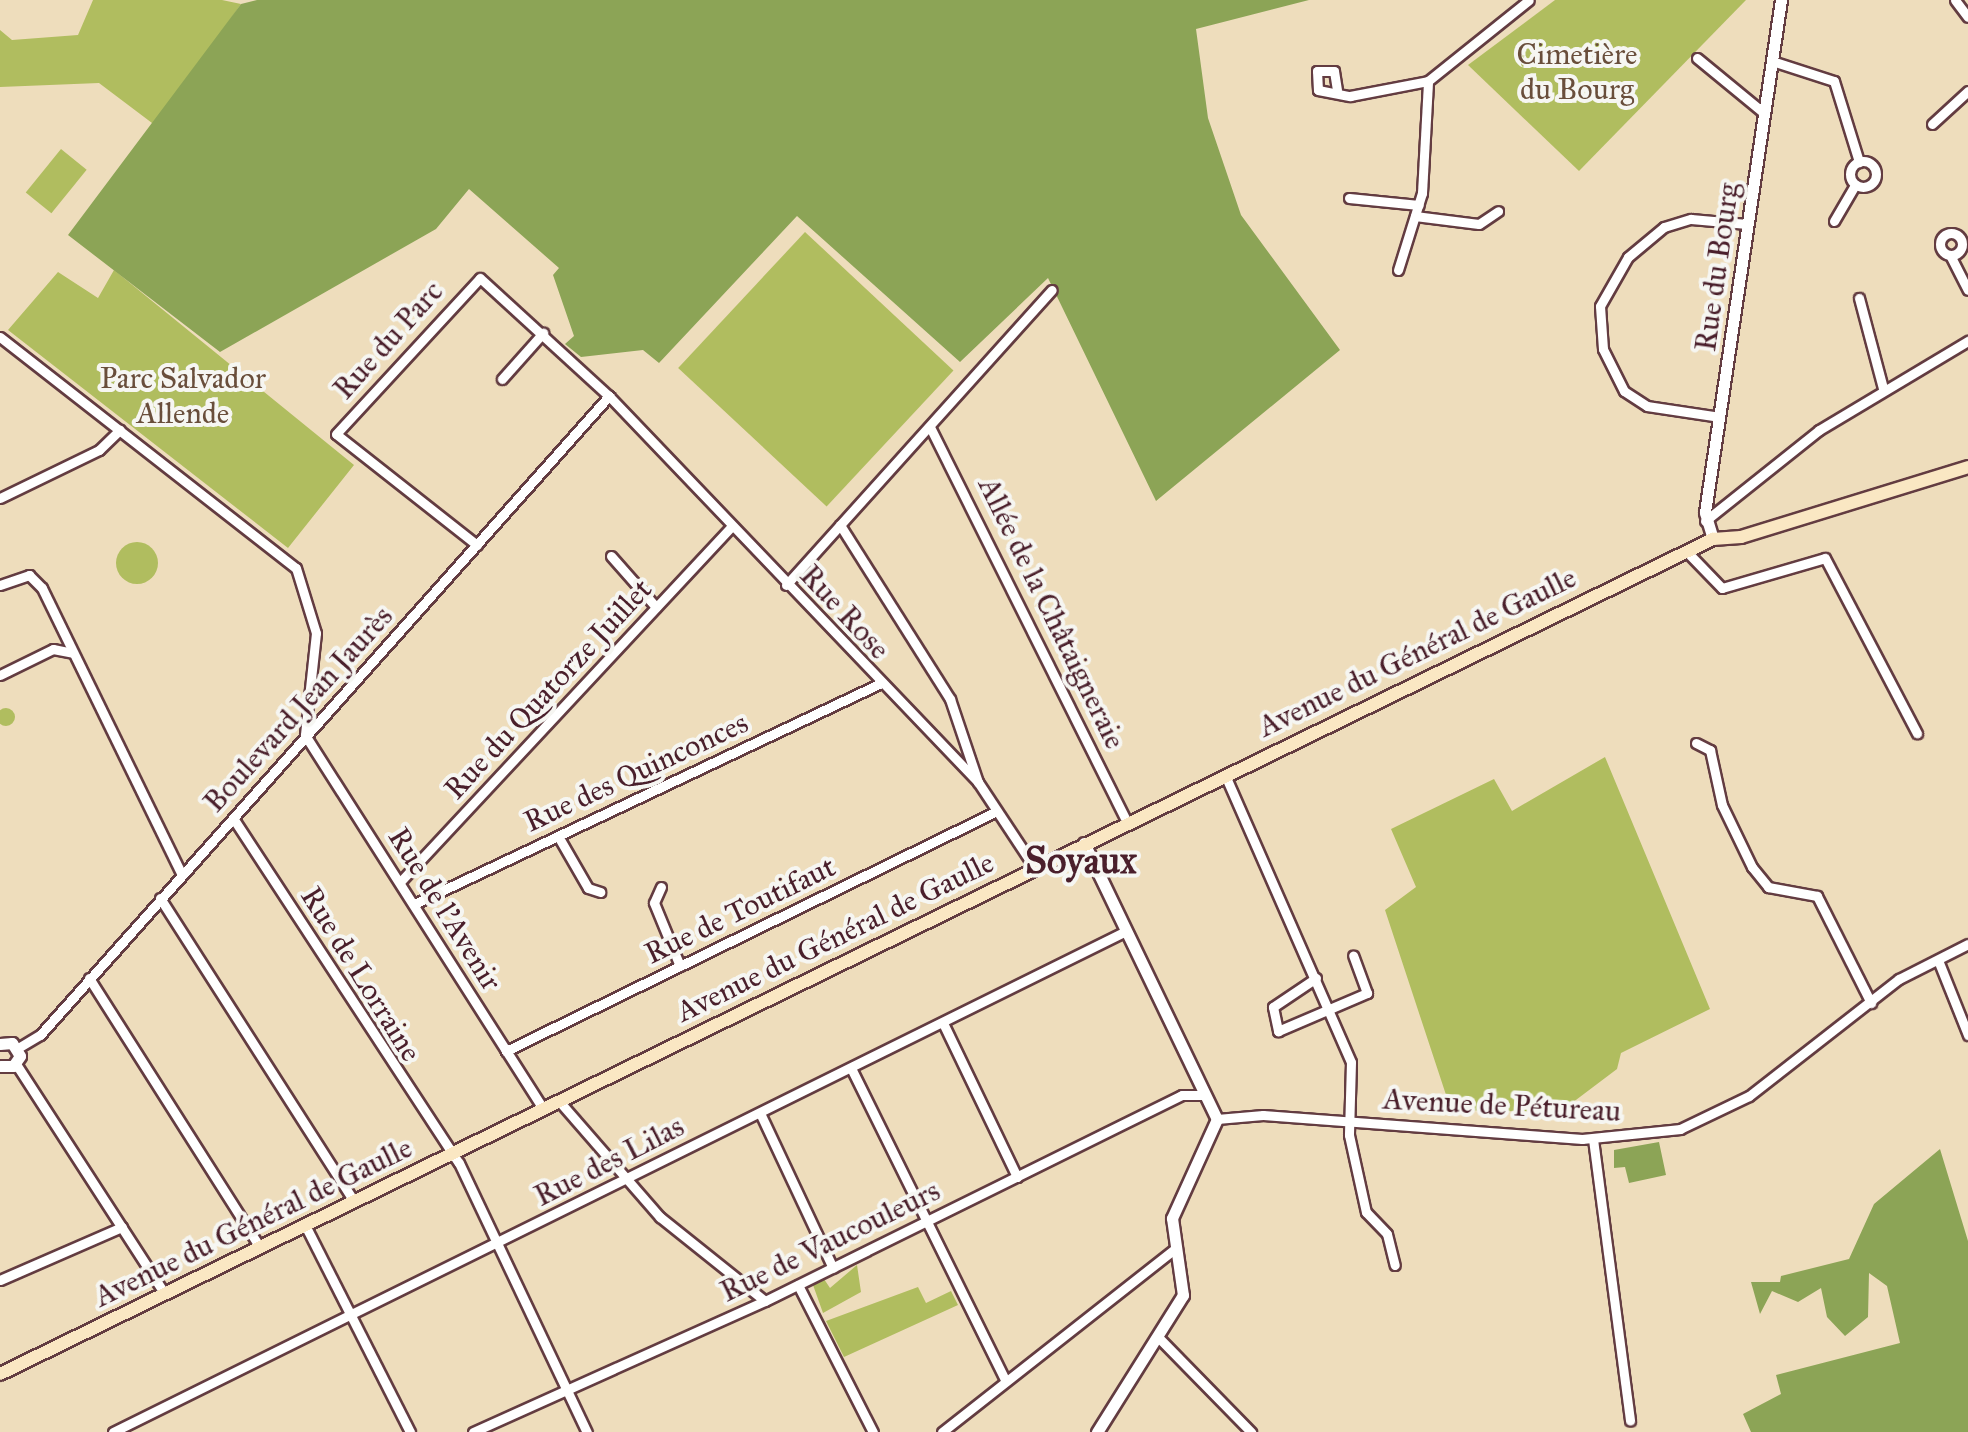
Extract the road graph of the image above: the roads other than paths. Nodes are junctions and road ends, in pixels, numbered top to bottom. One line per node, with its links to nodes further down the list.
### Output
1 (1529, 0): 7 (street)
2 (1781, 0): 6 (street, Rue du Bourg)
3 (1955, 0): 4 (street)
4 (1968, 17)
5 (1697, 58): 10 (street)
6 (1772, 61): 10 (street, Rue du Bourg); 12 (street)
7 (1428, 81): 8 (street); 15 (street)
8 (1337, 90)
9 (1968, 91): 11 (street)
10 (1764, 113): 19 (street, Rue du Bourg)
11 (1932, 124)
12 (1859, 162): 13 (street); 13 (street)
13 (1855, 185): 18 (street)
14 (1349, 198): 15 (street)
15 (1419, 205): 17 (street)
16 (1498, 211): 17 (street)
17 (1415, 216): 21 (street)
18 (1834, 221)
19 (1747, 224): 32 (street, Rue du Bourg); 32 (street)
20 (1950, 255): 23 (street)
21 (1398, 270)
22 (1052, 290): 33 (street)
23 (1968, 290)
24 (1859, 298): 30 (street)
25 (543, 333): 29 (street); 31 (street, Rue du Parc); 41 (street, Rue du Parc)
26 (4, 340): 28 (street); 34 (street)
27 (1968, 341): 30 (street)
28 (0, 352)
29 (502, 379)
30 (1883, 388): 37 (street)
31 (609, 396): 39 (street, Rue Rose); 41 (street, Boulevard Jean Jaurès)
32 (1720, 417): 37 (street, Rue du Bourg)
33 (930, 427): 38 (street); 57 (street, Allée de la Châtaigneraie)
34 (120, 430): 36 (street); 51 (street)
35 (1968, 467): 40 (main road, Avenue du Général de Gaulle)
36 (0, 498)
37 (1705, 521): 40 (street)
38 (840, 525): 45 (street); 54 (street)
39 (731, 527): 45 (street, Rue Rose); 46 (street, Rue du Quatorze Juillet)
40 (1713, 539): 42 (main road, Avenue du Général de Gaulle)
41 (477, 545): 51 (street, Boulevard Jean Jaurès)
42 (1690, 555): 50 (street); 53 (main road, Avenue du Général de Gaulle)
43 (611, 556): 46 (street)
44 (0, 585): 47 (street)
45 (786, 585): 49 (street, Rue Rose)
46 (656, 607): 62 (street, Rue du Quatorze Juillet)
47 (73, 653): 48 (street); 61 (street)
48 (0, 675)
49 (879, 684): 54 (street, Rue Rose); 58 (street, Rue des Quinconces)
50 (1917, 733)
51 (305, 735): 56 (street, Boulevard Jean Jaurès); 62 (street, Rue de l'Avenir)
52 (1696, 743): 74 (street)
53 (1225, 775): 57 (main road, Avenue du Général de Gaulle); 73 (street)
54 (978, 782): 55 (street, Rue Rose)
55 (995, 812): 60 (street, Rue Rose); 71 (street, Rue de Toutifaut)
56 (233, 818): 61 (street, Boulevard Jean Jaurès); 91 (street, Rue de Lorraine)
57 (1127, 822): 59 (main road, Avenue du Général de Gaulle)
58 (558, 836): 64 (street); 66 (street, Rue des Quinconces)
59 (1084, 843): 60 (main road, Avenue du Général de Gaulle); 67 (street)
60 (1035, 868): 85 (main road, Avenue du Général de Gaulle)
61 (182, 875): 65 (street, Boulevard Jean Jaurès)
62 (400, 882): 66 (street, Rue de l'Avenir)
63 (661, 887): 71 (street)
64 (600, 892)
65 (160, 898): 72 (street, Boulevard Jean Jaurès); 94 (street)
66 (414, 904): 80 (street, Rue de l'Avenir)
67 (1126, 931): 76 (street, Rue des Lilas); 84 (street)
68 (1968, 944): 70 (street, Avenue de Pétureau)
69 (1353, 955): 75 (street)
70 (1938, 960): 74 (street, Avenue de Pétureau); 77 (street)
71 (680, 966): 80 (street, Rue de Toutifaut)
72 (89, 978): 79 (street, Boulevard Jean Jaurès); 99 (street)
73 (1316, 978): 75 (street); 75 (street)
74 (1871, 1003): 90 (street, Avenue de Pétureau)
75 (1330, 1009): 89 (street)
76 (943, 1023): 82 (street, Rue des Lilas); 92 (street)
77 (1968, 1035)
78 (0, 1043): 79 (street)
79 (18, 1048): 81 (street)
80 (506, 1051): 86 (street, Rue de l'Avenir)
81 (16, 1064): 83 (street); 97 (street)
82 (851, 1068): 87 (street, Rue des Lilas); 95 (street)
83 (1, 1069)
84 (1205, 1095): 88 (street); 92 (street, Rue de Vaucouleurs)
85 (559, 1101): 86 (main road, Avenue du Général de Gaulle); 93 (street)
86 (543, 1108): 91 (main road, Avenue du Général de Gaulle)
87 (760, 1113): 93 (street, Rue des Lilas); 102 (street)
88 (1217, 1119): 89 (street, Avenue de Pétureau); 100 (street)
89 (1352, 1120): 90 (street, Avenue de Pétureau); 101 (street)
90 (1593, 1139): 112 (street)
91 (451, 1154): 94 (main road, Avenue du Général de Gaulle); 98 (street, Rue de Lorraine)
92 (1017, 1177): 95 (street, Rue de Vaucouleurs)
93 (629, 1181): 98 (street, Rue des Lilas); 106 (street)
94 (354, 1201): 96 (main road, Avenue du Général de Gaulle)
95 (924, 1223): 102 (street, Rue de Vaucouleurs); 110 (street)
96 (305, 1225): 99 (main road, Avenue du Général de Gaulle); 107 (street)
97 (122, 1227): 103 (street); 105 (street)
98 (497, 1244): 107 (street, Rue des Lilas); 111 (street, Rue de Lorraine)
99 (260, 1247): 105 (main road, Avenue du Général de Gaulle)
100 (1176, 1248): 108 (street); 110 (street)
101 (1395, 1265)
102 (833, 1268): 104 (street, Rue de Vaucouleurs)
103 (0, 1280)
104 (798, 1285): 106 (street, Rue de Vaucouleurs); 117 (street)
105 (165, 1294): 109 (main road, Avenue du Général de Gaulle)
106 (765, 1301): 111 (street, Rue de Vaucouleurs)
107 (352, 1313): 113 (street, Rue des Lilas); 114 (street)
108 (1159, 1338): 119 (street); 120 (street)
109 (0, 1374)
110 (1006, 1381): 118 (street)
111 (568, 1390): 115 (street, Rue de Vaucouleurs); 116 (street, Rue de Lorraine)
112 (1630, 1421)
113 (113, 1432)
114 (410, 1432)
115 (473, 1432)
116 (587, 1432)
117 (873, 1432)
118 (942, 1432)
119 (1097, 1432)
120 (1251, 1432)

